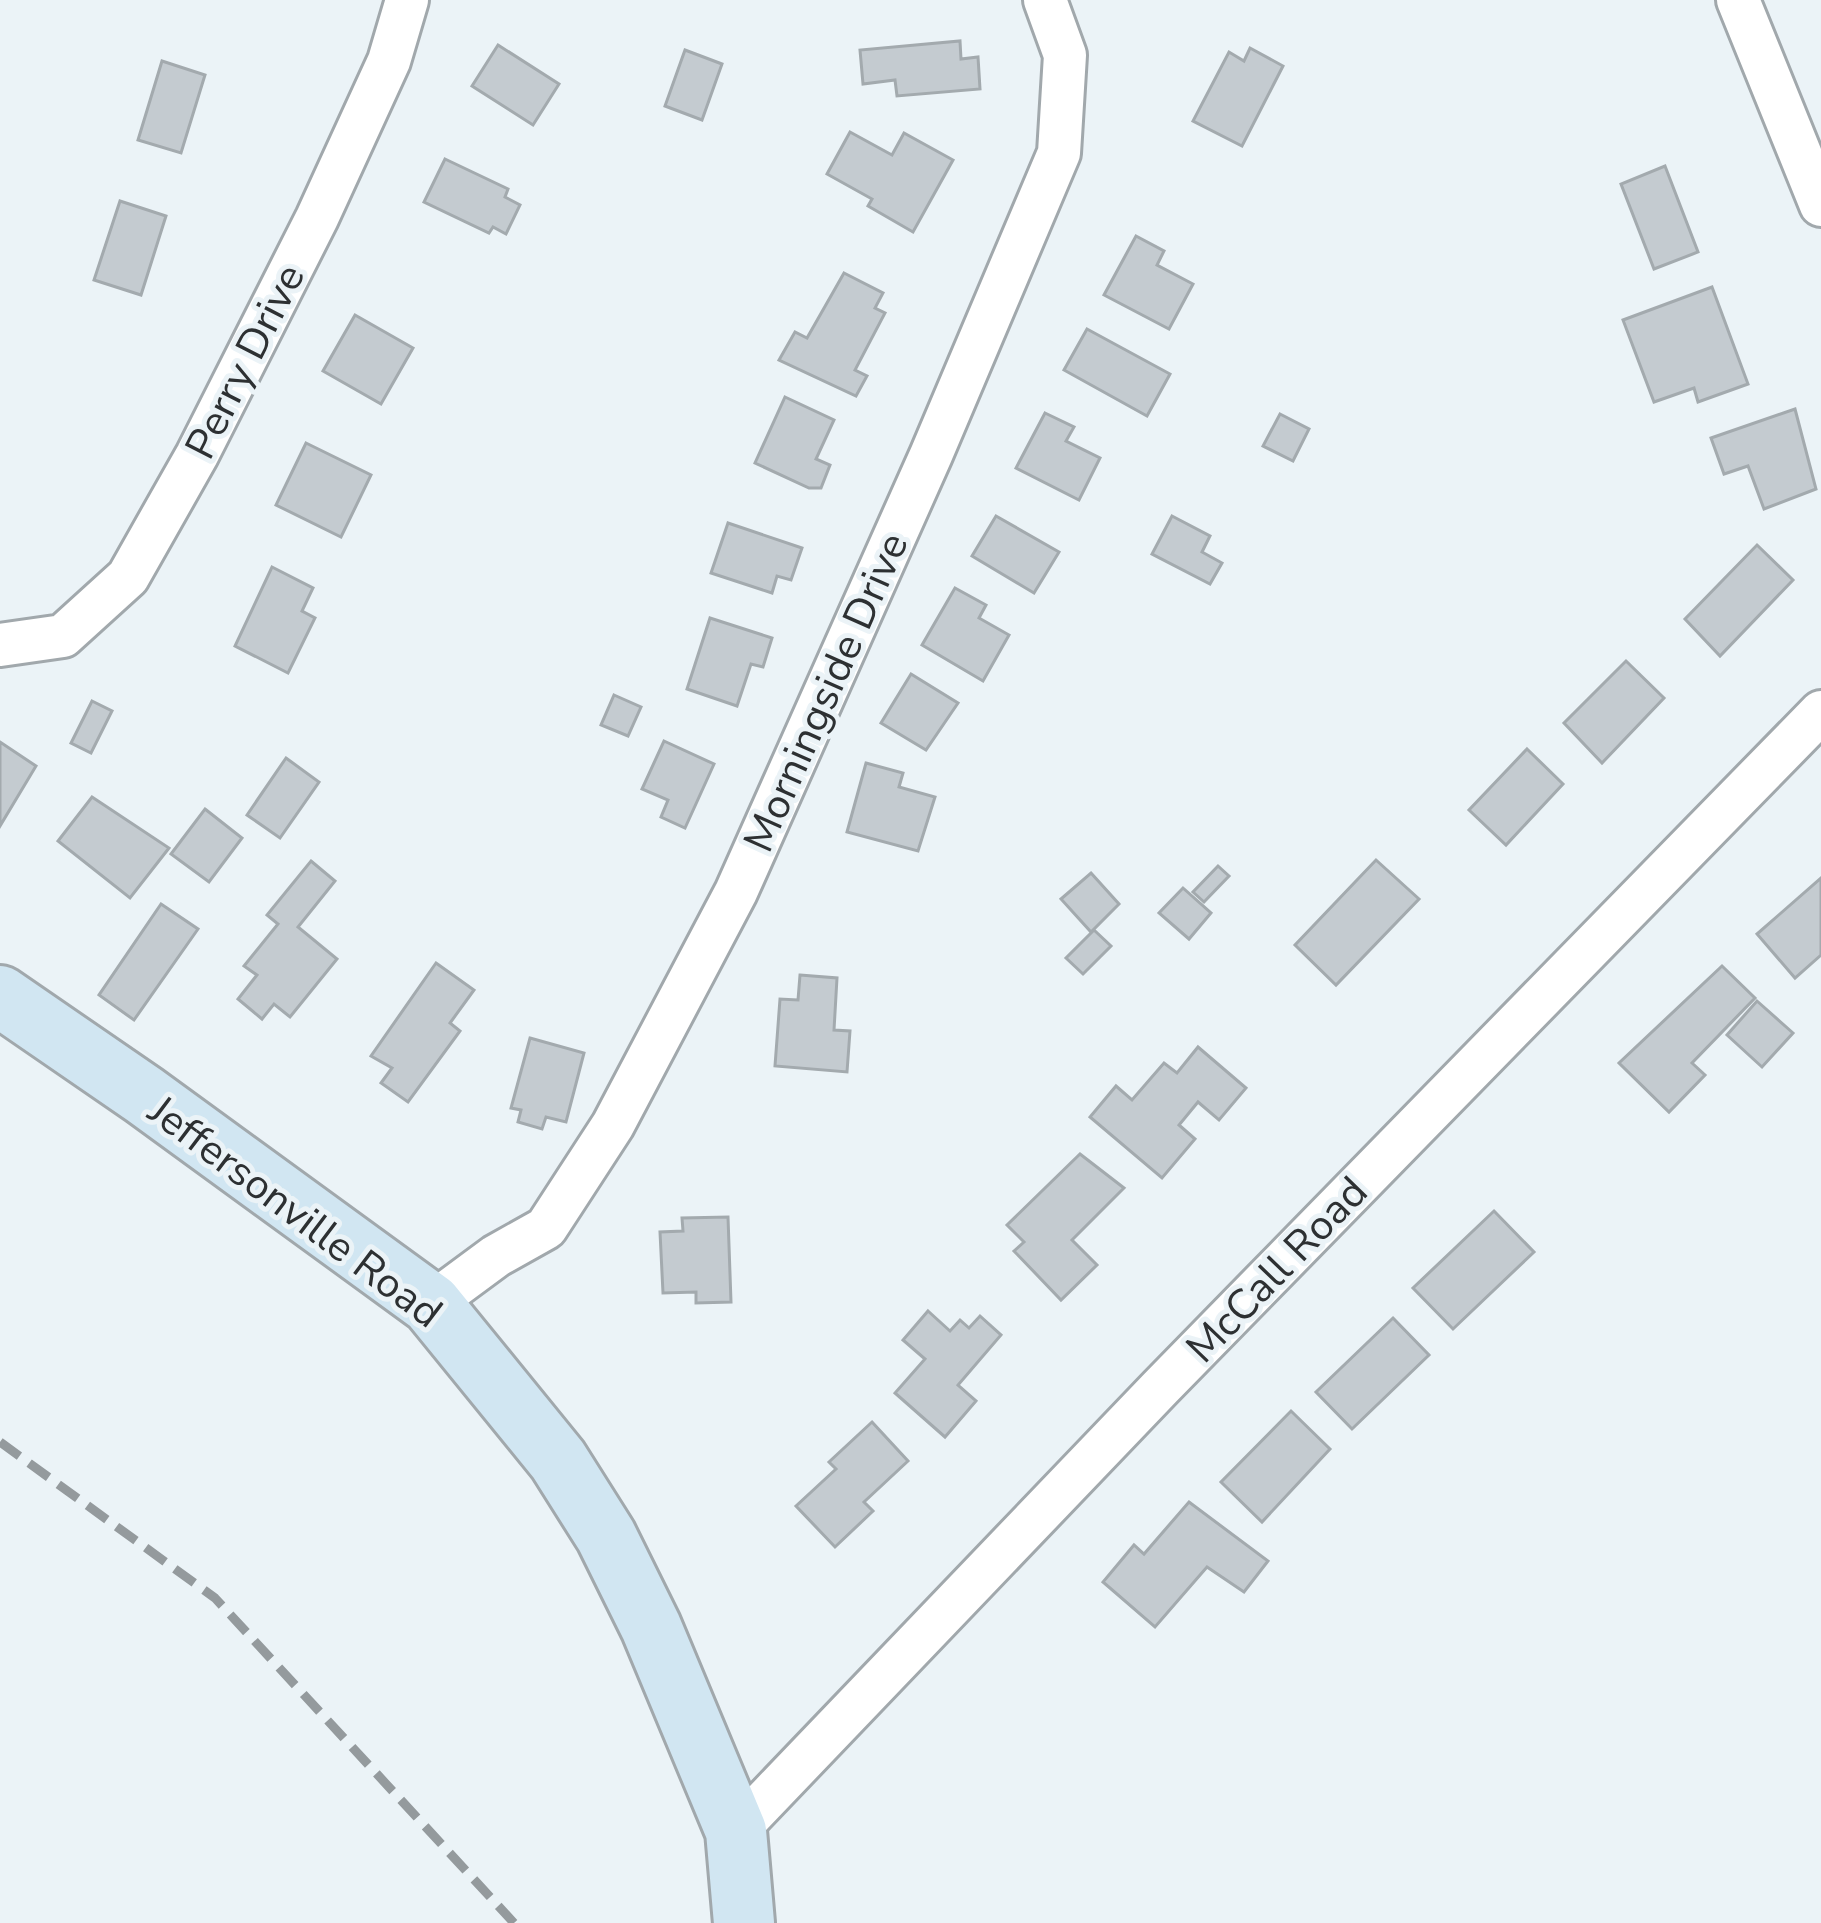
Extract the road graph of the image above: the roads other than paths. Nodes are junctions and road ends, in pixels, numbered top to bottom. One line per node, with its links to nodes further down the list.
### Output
1 (407, 0): 5 (street, Perry Drive)
2 (1046, 0): 8 (street, Morningside Drive)
3 (1738, 0): 4 (street)
4 (1821, 205)
5 (0, 645)
6 (1821, 712): 9 (street, McCall Road)
7 (0, 996): 8 (main road, Jeffersonville Road)
8 (431, 1304): 9 (main road, Jeffersonville Road)
9 (736, 1831): 10 (main road, Jeffersonville Road)
10 (744, 1923)

